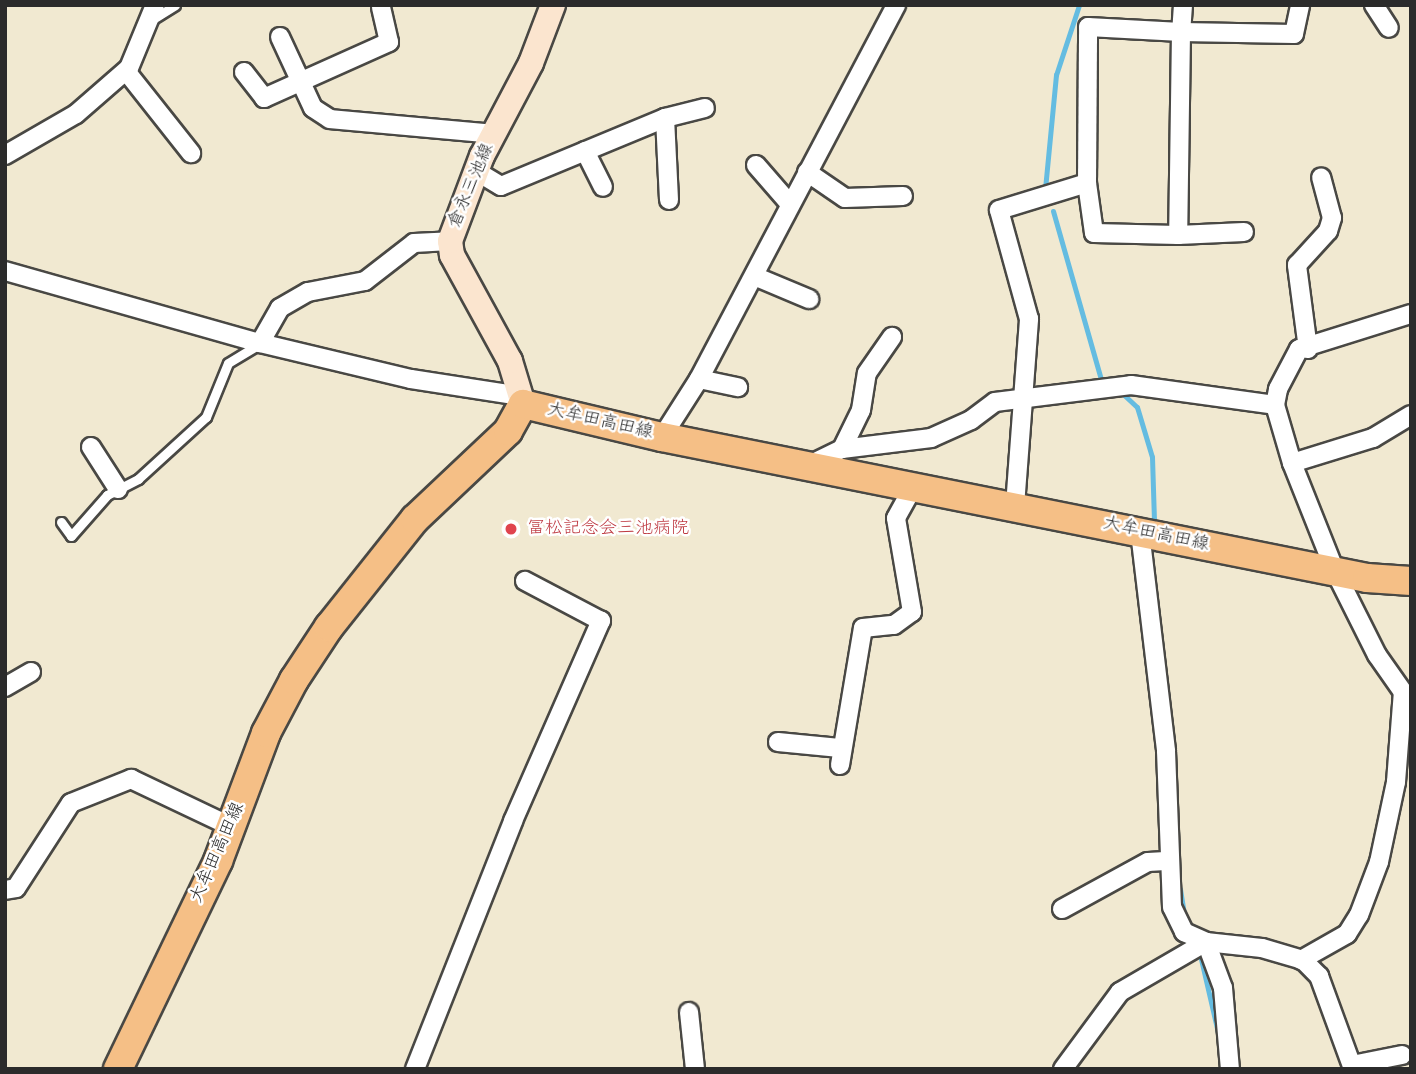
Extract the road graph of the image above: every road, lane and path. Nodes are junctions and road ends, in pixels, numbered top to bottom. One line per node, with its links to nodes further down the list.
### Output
1 (175, 5): 8 (lane)
2 (553, 5): 17 (main road, 倉永三池線)
3 (896, 5): 23 (street)
4 (1183, 5): 10 (street)
5 (1300, 5): 10 (street)
6 (1374, 5): 9 (street)
7 (381, 8): 14 (street)
8 (154, 12): 12 (street)
9 (1389, 28)
10 (1181, 32): 25 (street); 31 (street)
11 (280, 37): 14 (street)
12 (126, 71): 19 (street); 20 (street)
13 (244, 72): 14 (street)
14 (302, 83): 17 (street)
15 (705, 108): 16 (street)
16 (665, 118): 18 (street); 28 (street)
17 (494, 134): 22 (main road, 倉永三池線)
18 (585, 151): 22 (street); 26 (street)
19 (191, 153)
20 (5, 155)
21 (756, 165): 29 (street)
22 (476, 171): 32 (main road, 倉永三池線)
23 (807, 172): 27 (street); 29 (street)
24 (1321, 177): 39 (street)
25 (1087, 183): 31 (street); 43 (street)
26 (603, 187)
27 (903, 196)
28 (669, 200)
29 (789, 202): 34 (street)
30 (1244, 232): 31 (street)
31 (1178, 235)
32 (450, 241): 38 (street); 42 (main road, 倉永三池線)
33 (5, 271): 38 (street)
34 (754, 276): 35 (street); 40 (street)
35 (809, 299)
36 (1411, 314): 39 (street)
37 (892, 337): 48 (street)
38 (260, 343): 42 (street); 52 (lane)
39 (1308, 349): 44 (street)
40 (698, 379): 41 (street); 46 (street)
41 (738, 387)
42 (522, 400): 46 (main road, 大牟田高田線); 62 (main road, 大牟田高田線)
43 (1024, 401): 44 (street); 48 (street); 53 (street)
44 (1275, 405): 49 (street)
45 (1411, 415): 49 (street)
46 (663, 437): 50 (main road, 大牟田高田線)
47 (91, 447): 52 (street)
48 (842, 449): 50 (street)
49 (1292, 463): 56 (street)
50 (808, 466): 51 (main road, 大牟田高田線)
51 (914, 486): 53 (main road, 大牟田高田線); 61 (street)
52 (118, 489): 54 (lane)
53 (1015, 506): 55 (main road, 大牟田高田線)
54 (61, 522)
55 (1140, 532): 56 (main road, 大牟田高田線); 63 (street)
56 (1335, 571): 58 (main road, 大牟田高田線); 67 (street)
57 (525, 581): 72 (street)
58 (1411, 581)
59 (31, 672): 60 (street)
60 (5, 687)
61 (779, 742)
62 (232, 827): 64 (street); 71 (main road, 大牟田高田線)
63 (1170, 862): 65 (street); 66 (street)
64 (6, 889)
65 (1062, 909)
66 (1206, 942): 67 (street); 74 (street); 75 (street)
67 (1301, 960): 70 (street)
68 (689, 1012): 73 (street)
69 (1402, 1055): 70 (street)
70 (1352, 1067)
71 (118, 1069)
72 (415, 1069)
73 (695, 1069)
74 (1063, 1069)
75 (1230, 1069)

